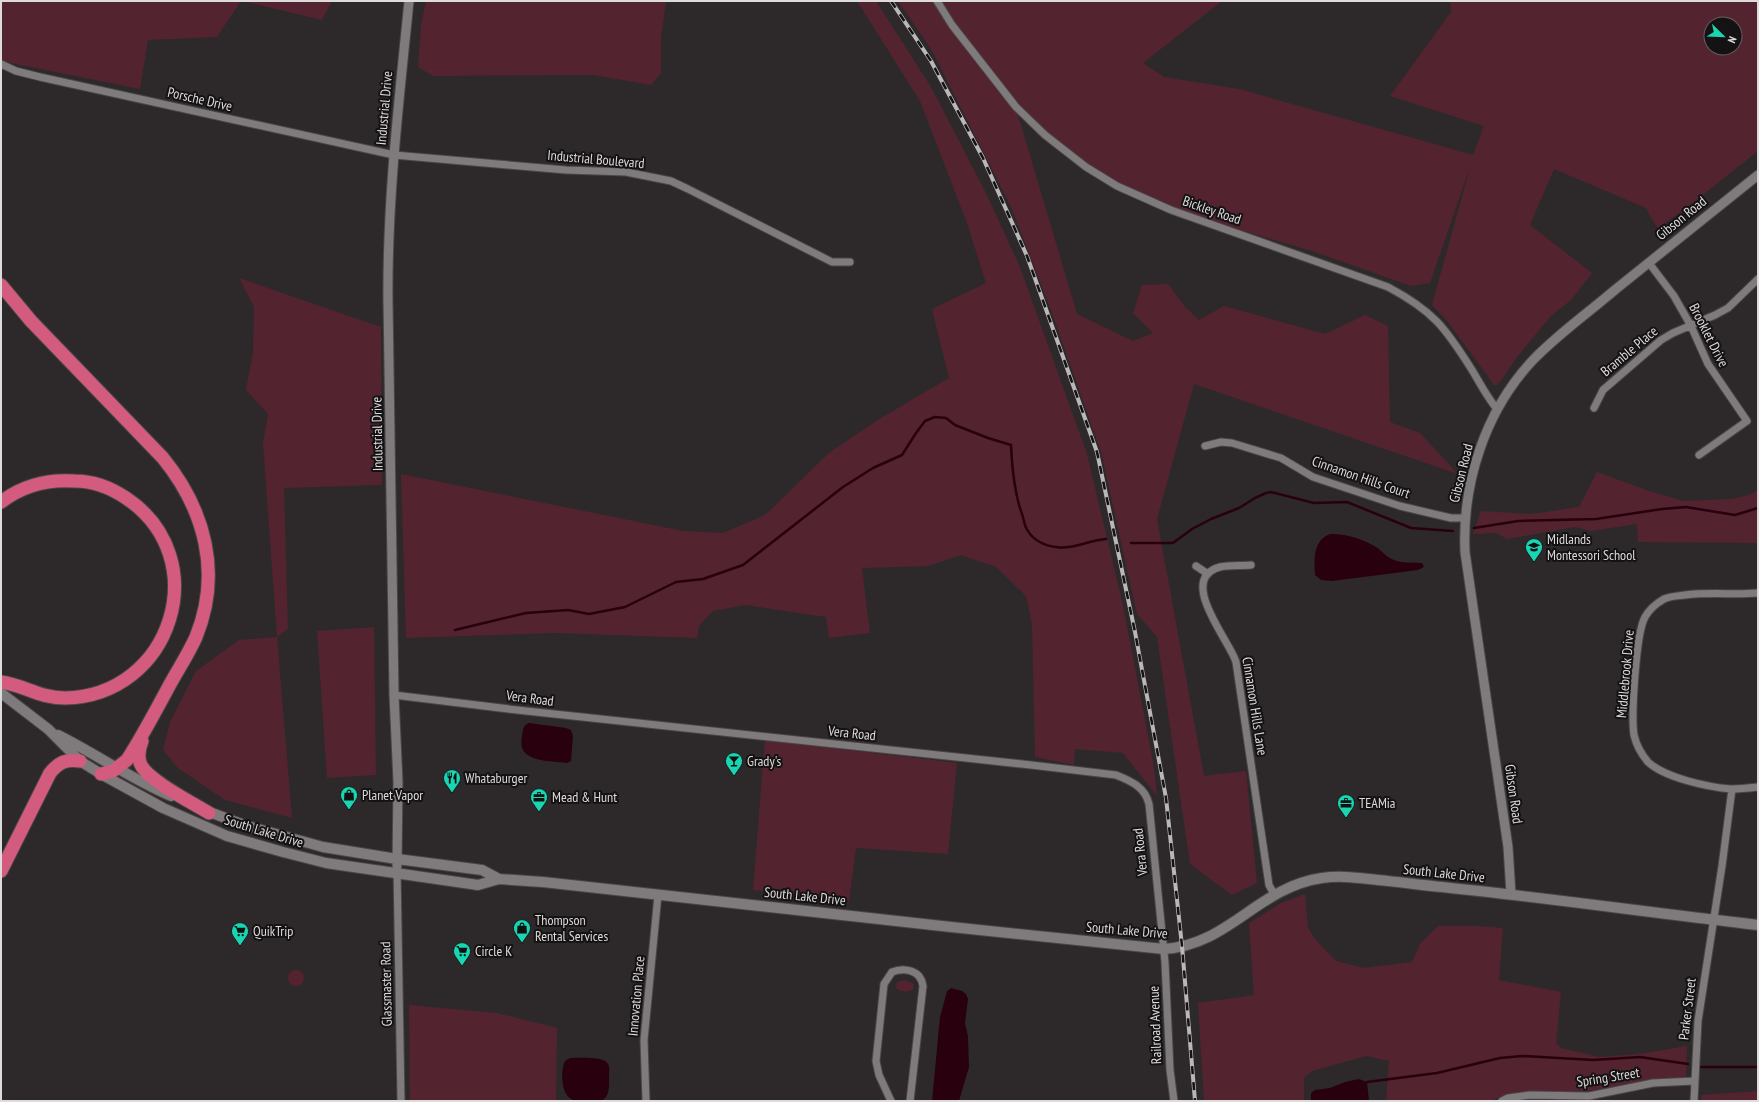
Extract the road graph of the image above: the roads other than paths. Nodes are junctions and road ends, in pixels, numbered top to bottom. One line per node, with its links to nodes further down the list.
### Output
1 (409, 1): 4 (street, Industrial Drive)
2 (938, 1): 12 (street, Bickley Road)
3 (1, 64): 4 (street, Porsche Drive)
4 (394, 155): 6 (street, Industrial Boulevard); 23 (street, Industrial Drive)
5 (1758, 175): 7 (street, Gibson Road)
6 (850, 262)
7 (1649, 263): 10 (street, Brooklet Drive); 12 (street, Gibson Road)
8 (1758, 279): 10 (street, Bramble Place)
9 (1, 285): 25 (highway)
10 (1691, 326): 11 (street, Bramble Place); 14 (street, Brooklet Drive)
11 (1594, 408)
12 (1497, 409): 16 (street, Gibson Road)
13 (1205, 446): 16 (street, Cinnamon Hills Court)
14 (1698, 455)
15 (1, 502): 21 (highway)
16 (1465, 518): 36 (street, Gibson Road)
17 (1251, 565): 19 (street)
18 (1196, 566): 19 (street)
19 (1208, 574): 35 (street, Cinnamon Hills Lane)
20 (1758, 593): 30 (street, Middlebrook Drive)
21 (1, 682)
22 (1, 694): 24 (main road, South Lake Drive)
23 (394, 695): 32 (street, Industrial Drive); 40 (street, Vera Road)
24 (48, 729): 26 (main road, South Lake Drive); 27 (main road, South Lake Drive)
25 (145, 732): 27 (highway); 31 (highway)
26 (80, 761): 28 (main road, South Lake Drive); 33 (highway)
27 (117, 768): 28 (highway); 31 (main road, South Lake Drive)
28 (101, 774): 32 (main road, South Lake Drive)
29 (1758, 787): 30 (street, Middlebrook Drive)
30 (1732, 789): 38 (street)
31 (210, 813): 32 (main road, South Lake Drive)
32 (397, 866): 34 (main road, South Lake Drive); 34 (main road, South Lake Drive); 42 (street, Glassmaster Road)
33 (1, 871)
34 (499, 879): 37 (main road, South Lake Drive)
35 (1274, 894): 36 (main road, South Lake Drive); 40 (main road, South Lake Drive)
36 (1511, 894): 38 (main road, South Lake Drive)
37 (658, 895): 40 (main road, South Lake Drive); 43 (street, Innovation Place)
38 (1713, 920): 39 (main road, South Lake Drive); 41 (street, Parker Street)
39 (1758, 925)
40 (1164, 949): 46 (street, Railroad Avenue)
41 (1694, 1081): 47 (street, Spring Street); 48 (street, Parker Street)
42 (401, 1101)
43 (646, 1101)
44 (891, 1101): 45 (street)
45 (910, 1101)
46 (1174, 1101)
47 (1502, 1101)
48 (1694, 1101)

